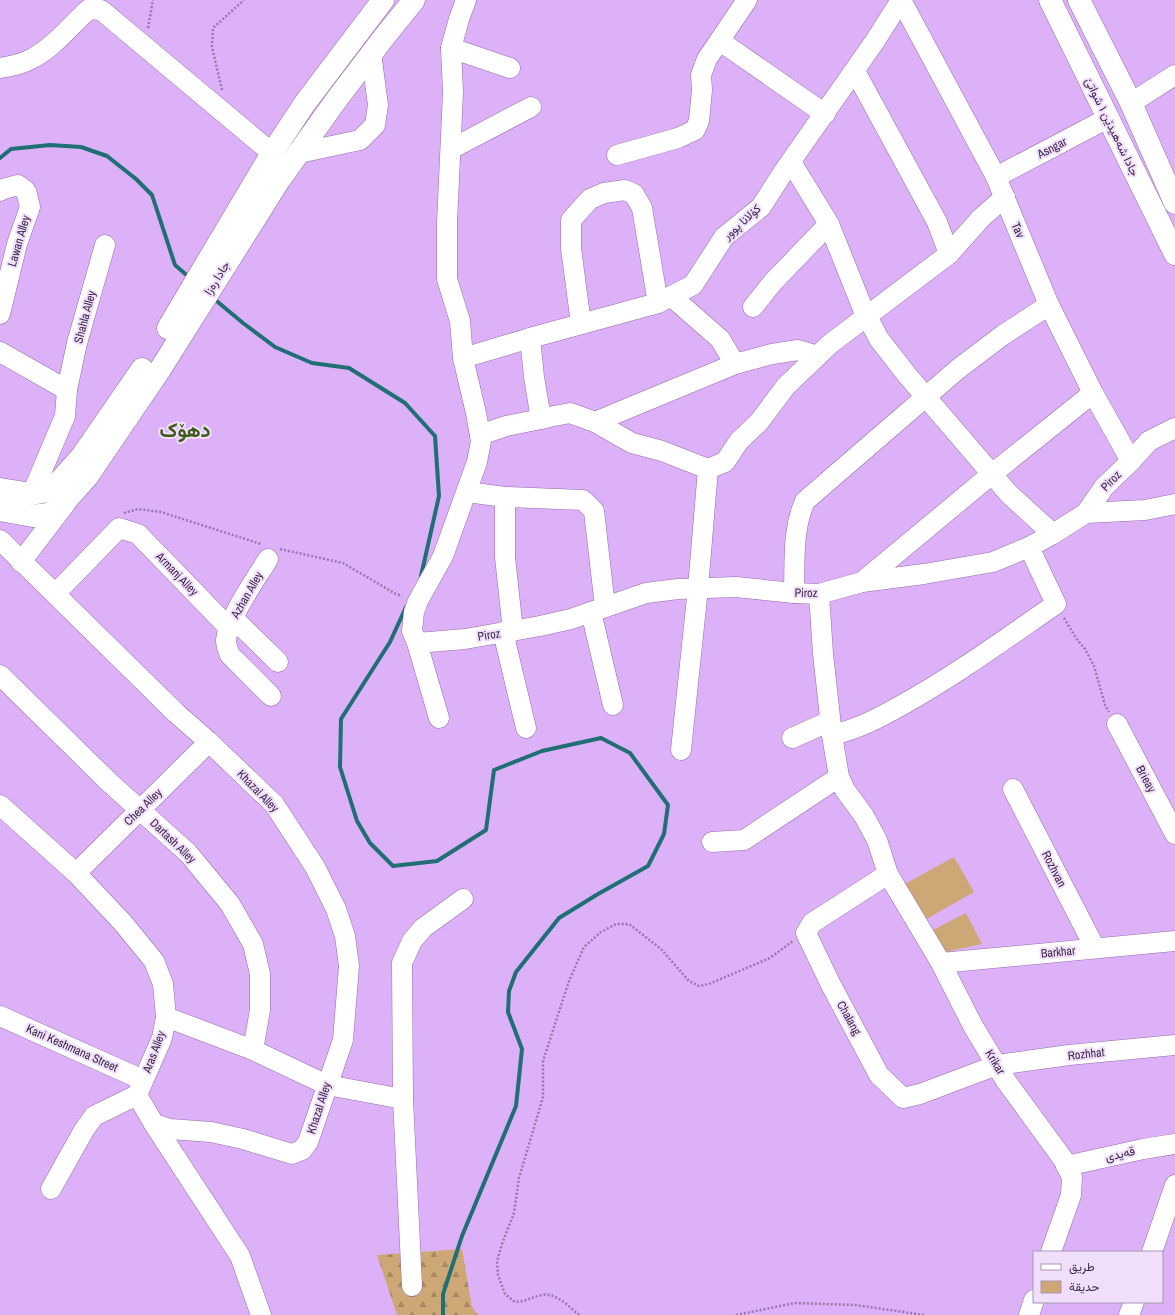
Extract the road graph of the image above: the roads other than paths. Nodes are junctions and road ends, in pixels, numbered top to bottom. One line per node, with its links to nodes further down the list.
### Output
1 (383, 0): 20 (main road, جادا ره‌زا)
2 (414, 0): 10 (main road, جادا ره‌زا)
3 (466, 0): 9 (street)
4 (747, 0): 8 (street)
5 (901, 0): 13 (street, کۆلانا پوور); 24 (street, Tav)
6 (1050, 0): 18 (main road, جادا شەهیدێن ١ شواتێ)
7 (1084, 2): 15 (main road, جادا شەهیدێن ١ شواتێ)
8 (720, 41): 17 (street); 22 (street)
9 (451, 48): 12 (street); 19 (street)
10 (371, 53): 21 (main road, جادا ره‌زا); 21 (street)
11 (0, 68): 20 (street)
12 (510, 68)
13 (855, 71): 17 (street, کۆلانا پوور); 33 (street)
14 (1175, 75): 15 (street)
15 (1131, 103): 25 (main road, جادا شەهیدێن ١ شواتێ)
16 (531, 107): 19 (street)
17 (825, 114): 23 (street, کۆلانا پوور)
18 (1108, 118): 24 (street, Asngar); 27 (main road, جادا شەهیدێن ١ شواتێ)
19 (451, 148): 44 (street)
20 (272, 153): 31 (main road, جادا ره‌زا)
21 (299, 153): 31 (main road, جادا ره‌زا)
22 (617, 155)
23 (790, 162): 30 (street); 35 (street, کۆلانا پوور)
24 (996, 177): 28 (street, Tav)
25 (1164, 181): 27 (main road); 29 (main road, جادا شەهیدێن ١ شواتێ)
26 (0, 191): 38 (street, Lawan Alley)
27 (1145, 192): 34 (main road, جادا شەهیدێن ١ شواتێ)
28 (1005, 197): 33 (street); 36 (street, Tav)
29 (1175, 203)
30 (830, 224): 37 (street); 39 (street)
31 (236, 233): 45 (main road, جادا ره‌زا)
32 (105, 245): 47 (street, Shahla Alley)
33 (949, 254): 39 (street)
34 (1175, 254)
35 (665, 300): 40 (street, کۆلانا پوور); 40 (street); 46 (street)
36 (1049, 305): 48 (street, Tav); 49 (street)
37 (753, 307)
38 (0, 314)
39 (867, 316): 43 (street); 49 (street)
40 (581, 324): 41 (street, کۆلانا پوور)
41 (530, 338): 44 (street, کۆلانا پوور); 50 (street)
42 (0, 352): 47 (street)
43 (818, 356): 46 (street); 55 (street)
44 (463, 358): 53 (street)
45 (155, 364): 58 (main road, جادا ره‌زا); 60 (main road, جادا ره‌زا)
46 (735, 364): 51 (street)
47 (67, 390): 60 (street, Shahla Alley)
48 (1093, 393): 54 (street, Tav); 56 (street)
49 (925, 396): 56 (street); 72 (street)
50 (541, 419): 51 (street); 53 (street)
51 (595, 422): 55 (street)
52 (1175, 428): 54 (street, Piroz)
53 (480, 435): 59 (street)
54 (1131, 461): 64 (street, Piroz)
55 (708, 469): 71 (street)
56 (992, 474): 65 (street); 70 (street)
57 (0, 489): 60 (main road, جادا ره‌زا)
58 (76, 490): 63 (main road, جادا ره‌زا); 69 (street)
59 (467, 492): 61 (street); 78 (street)
60 (32, 494)
61 (505, 497): 75 (street); 77 (street)
62 (1175, 504): 64 (street)
63 (0, 510)
64 (1086, 513): 65 (street, Piroz)
65 (1053, 534): 67 (street, Piroz)
66 (0, 540): 69 (street, Khazal Alley)
67 (1029, 547): 70 (street, Piroz); 86 (street)
68 (269, 551): 76 (street, Azhan Alley)
69 (21, 562): 73 (street, Khazal Alley)
70 (862, 582): 74 (street, Piroz)
71 (698, 588): 72 (street, Piroz); 75 (street, Piroz); 89 (street)
72 (794, 593): 74 (street, Piroz)
73 (55, 594): 76 (street, Armanj Alley); 88 (street, Khazal Alley)
74 (819, 594): 86 (street)
75 (598, 610): 77 (street, Piroz); 82 (street)
76 (231, 623): 79 (street, Armanj Alley); 81 (street, Azhan Alley)
77 (508, 632): 78 (street, Piroz); 85 (street)
78 (417, 643): 83 (street)
79 (278, 662)
80 (0, 675): 93 (street, Dartash Alley)
81 (272, 696)
82 (613, 705)
83 (439, 718)
84 (1117, 724): 94 (street, Brieay)
85 (526, 728)
86 (831, 728): 87 (street); 90 (street)
87 (792, 738)
88 (209, 742): 93 (street, Chea Alley); 107 (street, Khazal Alley)
89 (681, 750)
90 (839, 777): 95 (street); 97 (street, Krikar)
91 (1013, 789): 100 (street, Rozhvan)
92 (0, 806): 96 (street, Aras Alley)
93 (140, 810): 96 (street, Chea Alley); 105 (street, Dartash Alley)
94 (1175, 834)
95 (712, 842)
96 (76, 872): 103 (street, Aras Alley)
97 (888, 874): 101 (street, Krikar); 106 (street, Chalang)
98 (463, 899): 109 (street)
99 (1175, 941): 100 (street, Barkhar)
100 (1095, 948): 101 (street, Barkhar)
101 (941, 963): 106 (street, Krikar)
102 (0, 1016): 108 (street, Kani Keshmana Street)
103 (166, 1017): 105 (street); 108 (street, Aras Alley)
104 (1175, 1045): 106 (street, Rozhhat)
105 (253, 1050): 107 (street)
106 (997, 1065): 112 (street, Krikar)
107 (327, 1085): 109 (street); 110 (street, Khazal Alley)
108 (140, 1088): 110 (street); 114 (street)
109 (403, 1099): 117 (street)
110 (154, 1124): 120 (street)
111 (1175, 1144): 112 (street, قەیدی)
112 (1066, 1166): 115 (street, Krikar)
113 (1175, 1185): 116 (street)
114 (51, 1189)
115 (1051, 1251)
116 (1152, 1251)
117 (412, 1286)
118 (1033, 1303): 121 (street)
119 (1134, 1303): 122 (street)
120 (261, 1315)
121 (1029, 1315)
122 (1129, 1315)

